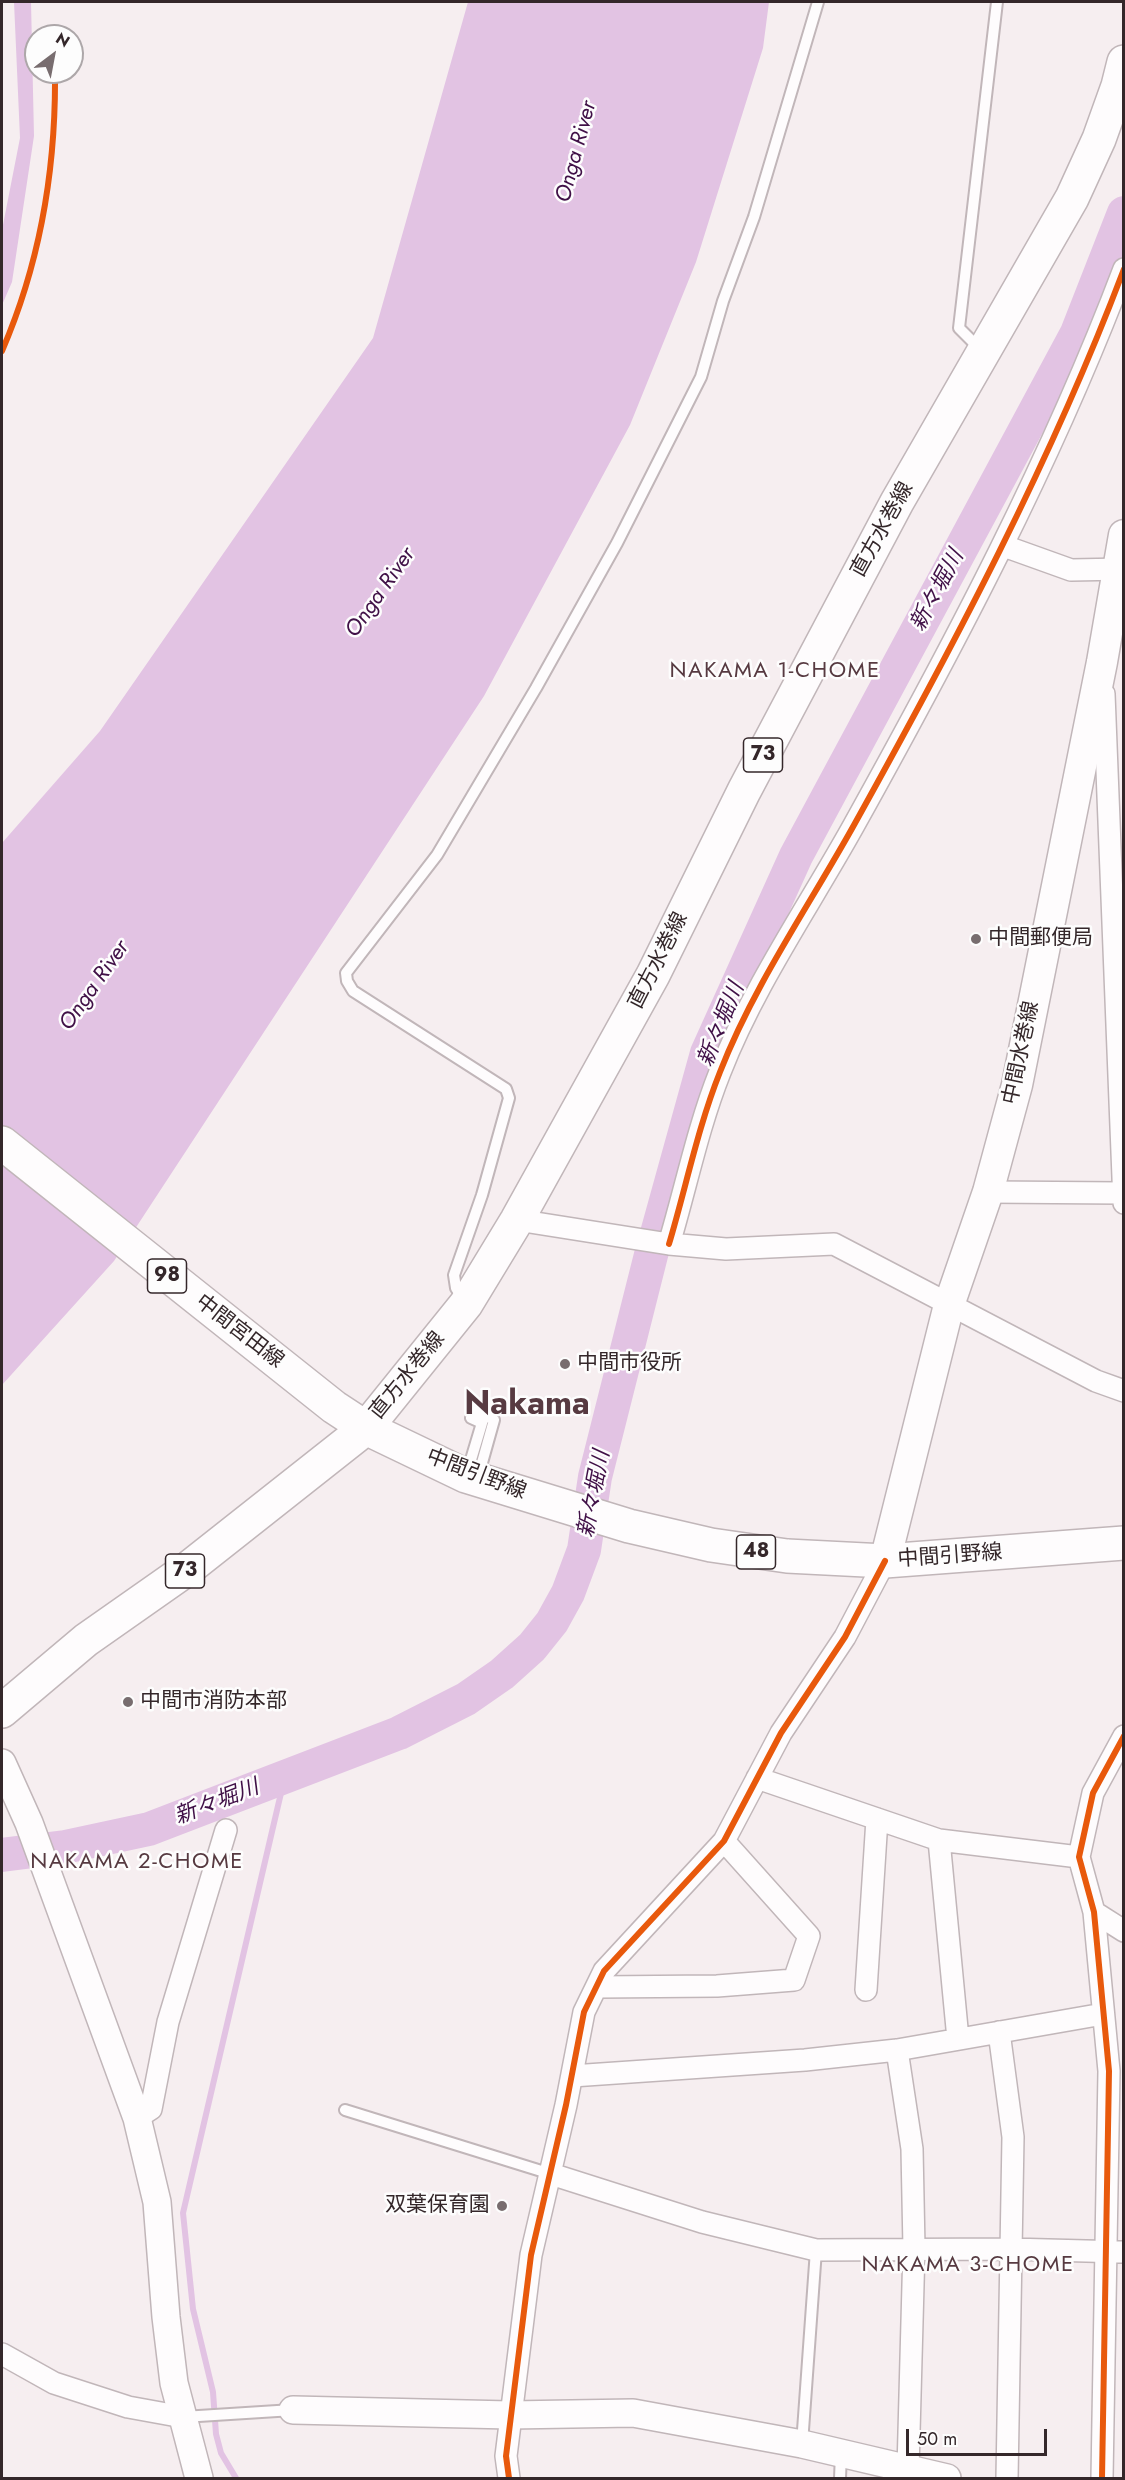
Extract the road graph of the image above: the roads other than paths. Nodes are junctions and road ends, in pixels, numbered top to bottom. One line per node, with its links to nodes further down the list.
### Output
1 (818, 2): 15 (lane)
2 (997, 2): 5 (lane)
3 (1124, 62): 5 (main road, 直方水巻線 / 73)
4 (1124, 269): 7 (street)
5 (984, 353): 13 (main road, 直方水巻線 / 73)
6 (1124, 536): 8 (main road, 中間水巻線)
7 (1004, 546): 8 (street); 14 (street)
8 (1120, 569): 9 (main road, 中間水巻線)
9 (1102, 662): 11 (main road, 中間水巻線); 12 (street)
10 (2, 1143): 18 (main road, 中間宮田線 / 98)
11 (988, 1192): 12 (street); 16 (main road, 中間水巻線)
12 (1122, 1198)
13 (517, 1220): 14 (street); 15 (main road, 直方水巻線 / 73)
14 (669, 1244): 16 (street)
15 (466, 1304): 18 (main road, 直方水巻線 / 73)
16 (950, 1305): 17 (street); 21 (main road, 中間水巻線)
17 (1124, 1391)
18 (366, 1428): 19 (main road, 中間引野線 / 48); 22 (main road, 直方水巻線 / 73)
19 (472, 1478): 19 (lane); 21 (main road, 中間引野線 / 48)
20 (1124, 1543): 21 (main road, 中間引野線 / 48)
21 (885, 1561): 25 (street)
22 (2, 1711)
23 (1124, 1736): 30 (street)
24 (2, 1763): 41 (street)
25 (757, 1778): 26 (street); 29 (street)
26 (877, 1820): 28 (street); 34 (street)
27 (226, 1830): 41 (street)
28 (939, 1840): 30 (street); 37 (street)
29 (724, 1841): 33 (street); 33 (street)
30 (1079, 1857): 31 (street)
31 (1094, 1912): 32 (street); 35 (street)
32 (1124, 1931)
33 (598, 1987): 39 (street)
34 (867, 1990)
35 (1103, 2014): 36 (street); 46 (street)
36 (999, 2032): 37 (street); 44 (street)
37 (958, 2039): 38 (street)
38 (897, 2050): 39 (street); 43 (street)
39 (572, 2076): 42 (street)
40 (345, 2110): 42 (lane)
41 (136, 2118): 50 (street)
42 (551, 2174): 45 (street); 49 (street)
43 (914, 2248): 44 (street); 45 (street); 53 (street)
44 (1010, 2249): 46 (street); 57 (street)
45 (816, 2250): 51 (lane)
46 (1115, 2252): 58 (street)
47 (2, 2354): 50 (street)
48 (293, 2410): 49 (street); 50 (lane)
49 (510, 2415): 51 (street); 55 (street)
50 (183, 2417): 54 (street)
51 (802, 2444): 52 (street)
52 (841, 2466): 53 (street)
53 (908, 2469): 56 (street)
54 (199, 2478)
55 (509, 2478)
56 (947, 2478)
57 (1007, 2478)
58 (1102, 2478)

